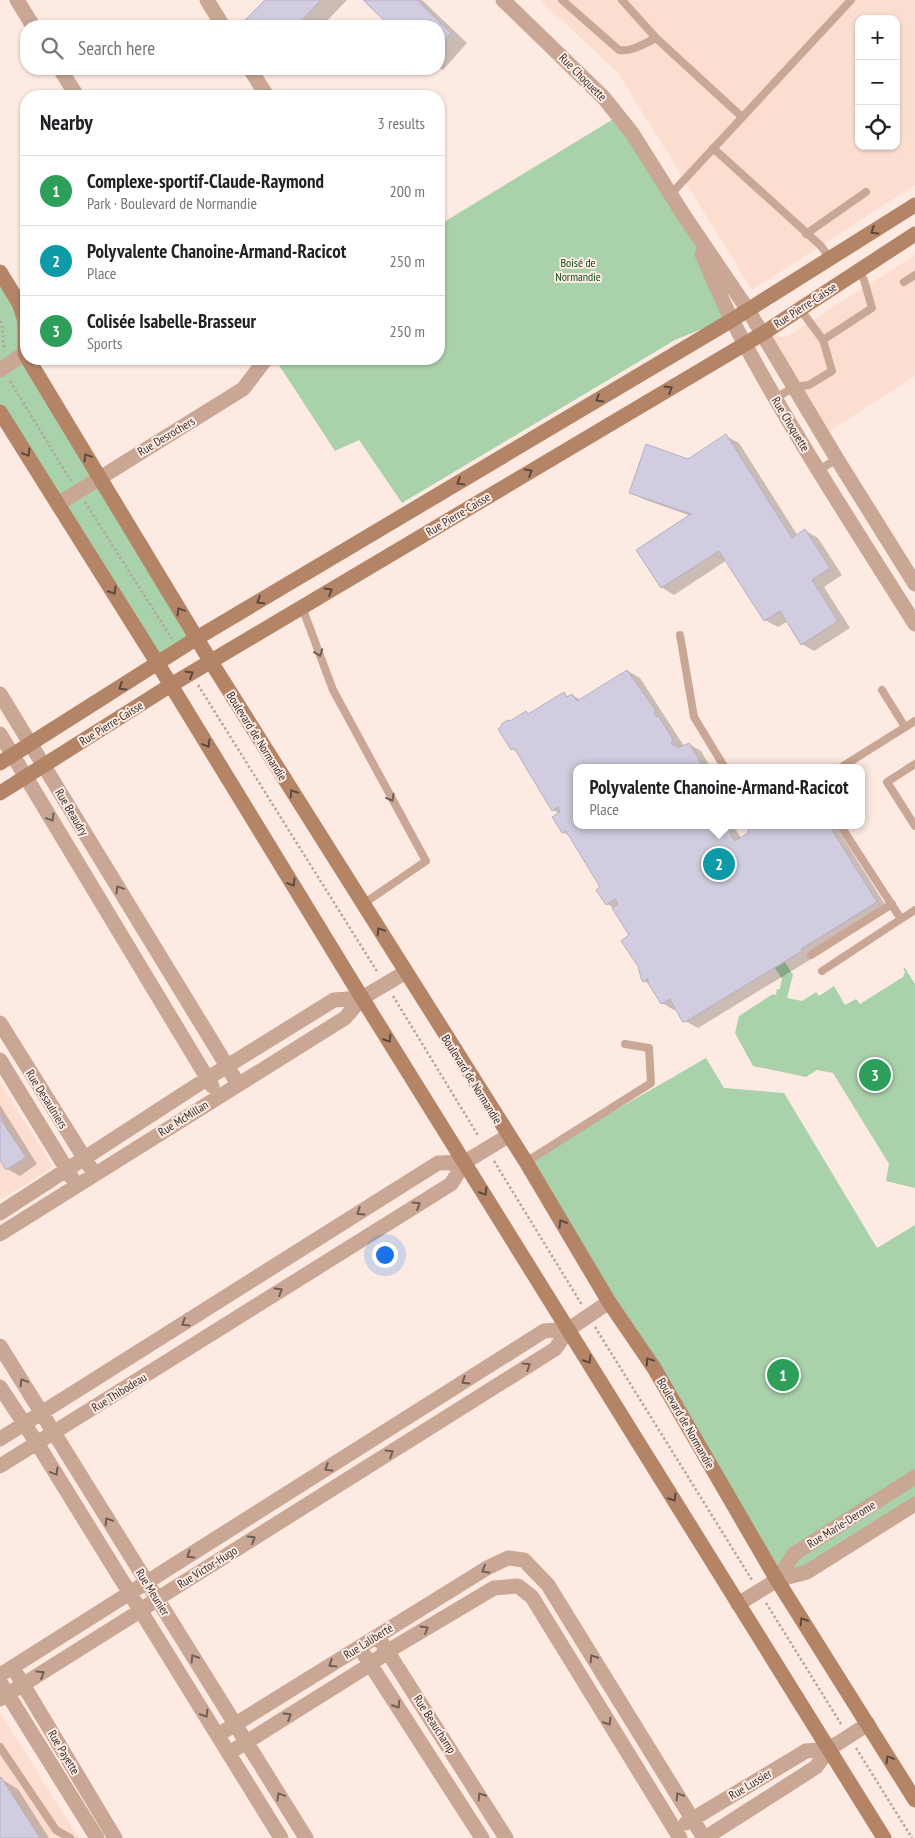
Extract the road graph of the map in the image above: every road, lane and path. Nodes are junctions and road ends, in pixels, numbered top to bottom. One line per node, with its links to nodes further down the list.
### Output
1 (17, 0): 7 (street)
2 (207, 0): 8 (street)
3 (503, 0): 17 (street, Rue Choquette)
4 (562, 0): 9 (lane)
5 (622, 0): 9 (lane)
6 (851, 0): 14 (lane)
7 (29, 20)
8 (219, 20)
9 (656, 38): 14 (lane)
10 (64, 75): 12 (street)
11 (254, 75): 13 (street)
12 (73, 90)
13 (262, 90)
14 (742, 117): 15 (lane)
15 (714, 148): 17 (lane); 20 (lane)
16 (866, 192): 20 (lane)
17 (671, 194): 19 (street, Rue Choquette)
18 (915, 204): 22 (street, Rue Pierre-Caisse, one-way to 22)
19 (683, 214): 29 (street, Rue Choquette); 30 (street, Rue Choquette)
20 (806, 234): 22 (lane)
21 (915, 234): 23 (street, Rue Pierre-Caisse)
22 (830, 258): 29 (street, Rue Pierre-Caisse)
23 (858, 270): 28 (street, Rue Pierre-Caisse); 33 (lane)
24 (0, 272): 27 (street)
25 (915, 275): 26 (lane)
26 (904, 282)
27 (20, 306)
28 (800, 308): 32 (street, Rue Pierre-Caisse); 33 (lane)
29 (748, 310): 30 (street, Rue Pierre-Caisse); 32 (street, Rue Choquette)
30 (732, 320): 34 (street, Rue Choquette); 42 (street, Rue Pierre-Caisse, one-way to 42)
31 (0, 321): 38 (path)
32 (762, 334): 34 (street, Rue Pierre-Caisse); 39 (street, Rue Choquette)
33 (823, 340): 39 (lane)
34 (746, 343): 40 (street, Rue Choquette); 46 (street, Rue Pierre-Caisse, one-way to 34)
35 (20, 359): 38 (street)
36 (31, 365): 45 (street, Boulevard de Normandie, one-way to 36)
37 (261, 365): 45 (street, Rue Desrochers)
38 (3, 368): 47 (path)
39 (794, 387): 40 (lane); 43 (street, Rue Choquette)
40 (776, 398): 44 (street, Rue Choquette)
41 (0, 412): 48 (street, one-way to 48)
42 (496, 460): 46 (street); 49 (street, Rue Pierre-Caisse, one-way to 49)
43 (837, 460): 44 (lane); 54 (street, Rue Choquette)
44 (819, 470): 56 (street, Rue Choquette)
45 (99, 477): 47 (street, Rue Desrochers); 58 (street, Boulevard de Normandie, one-way to 45)
46 (509, 484): 50 (street, Rue Pierre-Caisse)
47 (77, 491): 48 (street, Rue Desrochers); 59 (path)
48 (58, 504): 61 (street, one-way to 61)
49 (413, 510): 50 (street); 51 (street, Rue Pierre-Caisse)
50 (425, 534): 52 (street, Rue Pierre-Caisse)
51 (338, 554): 52 (street); 53 (street, Rue Pierre-Caisse)
52 (351, 578): 55 (street, Rue Pierre-Caisse, one-way to 52)
53 (288, 584): 55 (street); 58 (street, Rue Pierre-Caisse, one-way to 58)
54 (915, 584)
55 (302, 607): 60 (street, Rue Pierre-Caisse); 79 (lane, one-way to 79)
56 (915, 624)
57 (680, 635): 71 (lane)
58 (197, 638): 59 (street, Rue Pierre-Caisse); 60 (street, Boulevard de Normandie)
59 (179, 650): 61 (street, Rue Pierre-Caisse)
60 (211, 662): 62 (street, Rue Pierre-Caisse); 79 (street, Boulevard de Normandie, one-way to 60)
61 (158, 664): 63 (street); 69 (street, Rue Pierre-Caisse, one-way to 69)
62 (191, 673): 63 (street, Rue Pierre-Caisse, one-way to 62); 88 (path)
63 (171, 685): 74 (street, Rue Pierre-Caisse); 89 (street, one-way to 89)
64 (882, 690): 67 (lane)
65 (0, 694): 69 (street, Rue Beaudry)
66 (915, 721): 67 (lane)
67 (905, 727): 72 (lane)
68 (0, 734): 70 (street, Rue Beaudry)
69 (31, 744): 70 (street, Rue Pierre-Caisse); 74 (street, Rue Beaudry)
70 (6, 759): 75 (street, Rue Beaudry)
71 (723, 764)
72 (846, 764)
73 (915, 764): 77 (lane)
74 (44, 766): 75 (street, Rue Pierre-Caisse); 83 (street, Rue Beaudry, one-way to 74)
75 (26, 777): 76 (street, Rue Pierre-Caisse); 84 (street, Rue Beaudry, one-way to 84)
76 (0, 793)
77 (915, 826)
78 (843, 829): 80 (lane)
79 (363, 904): 87 (street, Boulevard de Normandie, one-way to 79)
80 (892, 904): 82 (lane); 85 (lane)
81 (915, 910): 82 (lane)
82 (901, 919): 86 (lane)
83 (144, 930): 84 (street); 93 (street, Rue Beaudry)
84 (124, 942): 94 (street, Rue Beaudry)
85 (811, 955)
86 (822, 971)
87 (406, 972): 88 (street, Rue McMillan); 97 (street, Boulevard de Normandie)
88 (386, 984): 89 (street, Rue McMillan); 98 (path)
89 (362, 998): 93 (street, Rue McMillan); 95 (street, Rue McMillan); 100 (street, one-way to 100)
90 (0, 1023): 99 (street, Rue Desaulniers)
91 (625, 1044): 101 (lane)
92 (0, 1060): 102 (street, Rue Desaulniers)
93 (227, 1066): 94 (street, Rue McMillan); 95 (street, Rue Beaudry)
94 (208, 1078): 96 (street, Rue Beaudry); 99 (street, Rue McMillan)
95 (238, 1084): 96 (street, Rue McMillan)
96 (218, 1096): 103 (street, Rue McMillan)
97 (508, 1136): 98 (street, Rue Thibodeau); 101 (street, Boulevard de Normandie)
98 (486, 1149): 100 (street, Rue Thibodeau); 110 (path)
99 (85, 1159): 102 (street, Rue McMillan); 103 (street, Rue Desaulniers)
100 (465, 1162): 107 (street, Rue Thibodeau, one-way to 107); 109 (street, Rue Thibodeau, one-way to 100); 111 (street, one-way to 111)
101 (526, 1162): 108 (street, Boulevard de Normandie, one-way to 101)
102 (67, 1169): 104 (street, Rue Desaulniers); 105 (street, Rue McMillan)
103 (94, 1175): 104 (street, Rue McMillan)
104 (76, 1186): 106 (street, Rue McMillan)
105 (0, 1214)
106 (0, 1234)
107 (226, 1297): 109 (street); 114 (street, Rue Thibodeau, one-way to 114)
108 (609, 1302): 110 (street, Rue Victor-Hugo); 125 (street, Boulevard de Normandie, one-way to 108)
109 (237, 1316): 116 (street, Rue Thibodeau)
110 (588, 1316): 111 (street, Rue Victor-Hugo); 128 (path)
111 (569, 1329): 119 (street, Rue Victor-Hugo, one-way to 119); 121 (street, Rue Victor-Hugo, one-way to 111); 131 (street, one-way to 131)
112 (0, 1346): 114 (street, Rue Meunier, one-way to 112)
113 (0, 1387): 115 (street, Rue Meunier)
114 (42, 1414): 115 (street, Rue Thibodeau); 116 (street, Rue Meunier)
115 (24, 1424): 117 (street, Rue Thibodeau); 118 (street, Rue Meunier)
116 (53, 1433): 118 (street, Rue Thibodeau); 126 (street, Rue Meunier, one-way to 116)
117 (0, 1439)
118 (37, 1443): 120 (street, Rue Thibodeau); 129 (street, Rue Meunier, one-way to 129)
119 (354, 1452): 121 (street); 126 (street, Rue Victor-Hugo, one-way to 126)
120 (0, 1466)
121 (364, 1469): 130 (street, Rue Victor-Hugo, one-way to 121)
122 (915, 1477): 125 (street, Rue Marie-Derome)
123 (915, 1504): 125 (street, Rue Marie-Derome)
124 (521, 1560): 127 (street); 133 (street, Rue Laliberté, one-way to 133); 151 (street, one-way to 124)
125 (778, 1580): 128 (street, Rue Marie-Derome); 142 (street, Boulevard de Normandie, one-way to 125)
126 (147, 1582): 129 (street, Rue Victor-Hugo); 130 (street, Rue Meunier)
127 (518, 1586): 135 (street, Rue Laliberté, one-way to 127); 153 (street, one-way to 153)
128 (759, 1591): 131 (street, Rue Marie-Derome); 144 (path)
129 (129, 1593): 132 (street, Rue Meunier); 137 (street, Rue Victor-Hugo)
130 (157, 1599): 132 (street, Rue Victor-Hugo); 141 (street, Rue Meunier, one-way to 130)
131 (738, 1604): 147 (street)
132 (140, 1611): 139 (street, Rue Victor-Hugo, one-way to 132); 143 (street, Rue Meunier, one-way to 143)
133 (376, 1636): 134 (street, Rue Laliberté); 135 (street, Rue Beauchamp)
134 (358, 1647): 136 (street, Rue Beauchamp); 141 (street, Rue Laliberté, one-way to 141)
135 (388, 1651): 136 (street, Rue Laliberté); 150 (street, Rue Beauchamp, one-way to 135)
136 (371, 1664): 145 (street, Rue Laliberté, one-way to 136); 152 (street, Rue Beauchamp, one-way to 152)
137 (13, 1666): 138 (street, Rue Victor-Hugo); 139 (street, Rue Payette)
138 (0, 1675)
139 (23, 1685): 140 (street, Rue Victor-Hugo); 156 (street, Rue Payette)
140 (3, 1692): 155 (street, Rue Payette)
141 (236, 1724): 143 (street, Rue Laliberté); 145 (street, Rue Meunier)
142 (868, 1724): 144 (street, Rue Lussier); 149 (street, Boulevard de Normandie, one-way to 142)
143 (218, 1735): 148 (street, Rue Meunier)
144 (849, 1736): 147 (street, Rue Lussier); 163 (path)
145 (247, 1742): 148 (street, Rue Laliberté); 158 (street, Rue Meunier, one-way to 145)
146 (0, 1747): 154 (lane)
147 (829, 1749): 151 (street, Rue Lussier); 161 (street, Rue Lussier); 162 (street)
148 (229, 1753): 157 (street, Rue Meunier)
149 (915, 1800)
150 (492, 1814): 152 (street); 160 (street, Rue Beauchamp)
151 (692, 1819): 153 (street, Rue Lussier); 161 (street)
152 (474, 1824): 159 (street, Rue Beauchamp)
153 (677, 1834)
154 (70, 1838)
155 (98, 1838)
156 (115, 1838)
157 (281, 1838)
158 (306, 1838)
159 (482, 1838)
160 (506, 1838)
161 (704, 1838)
162 (884, 1838)
163 (912, 1838)

